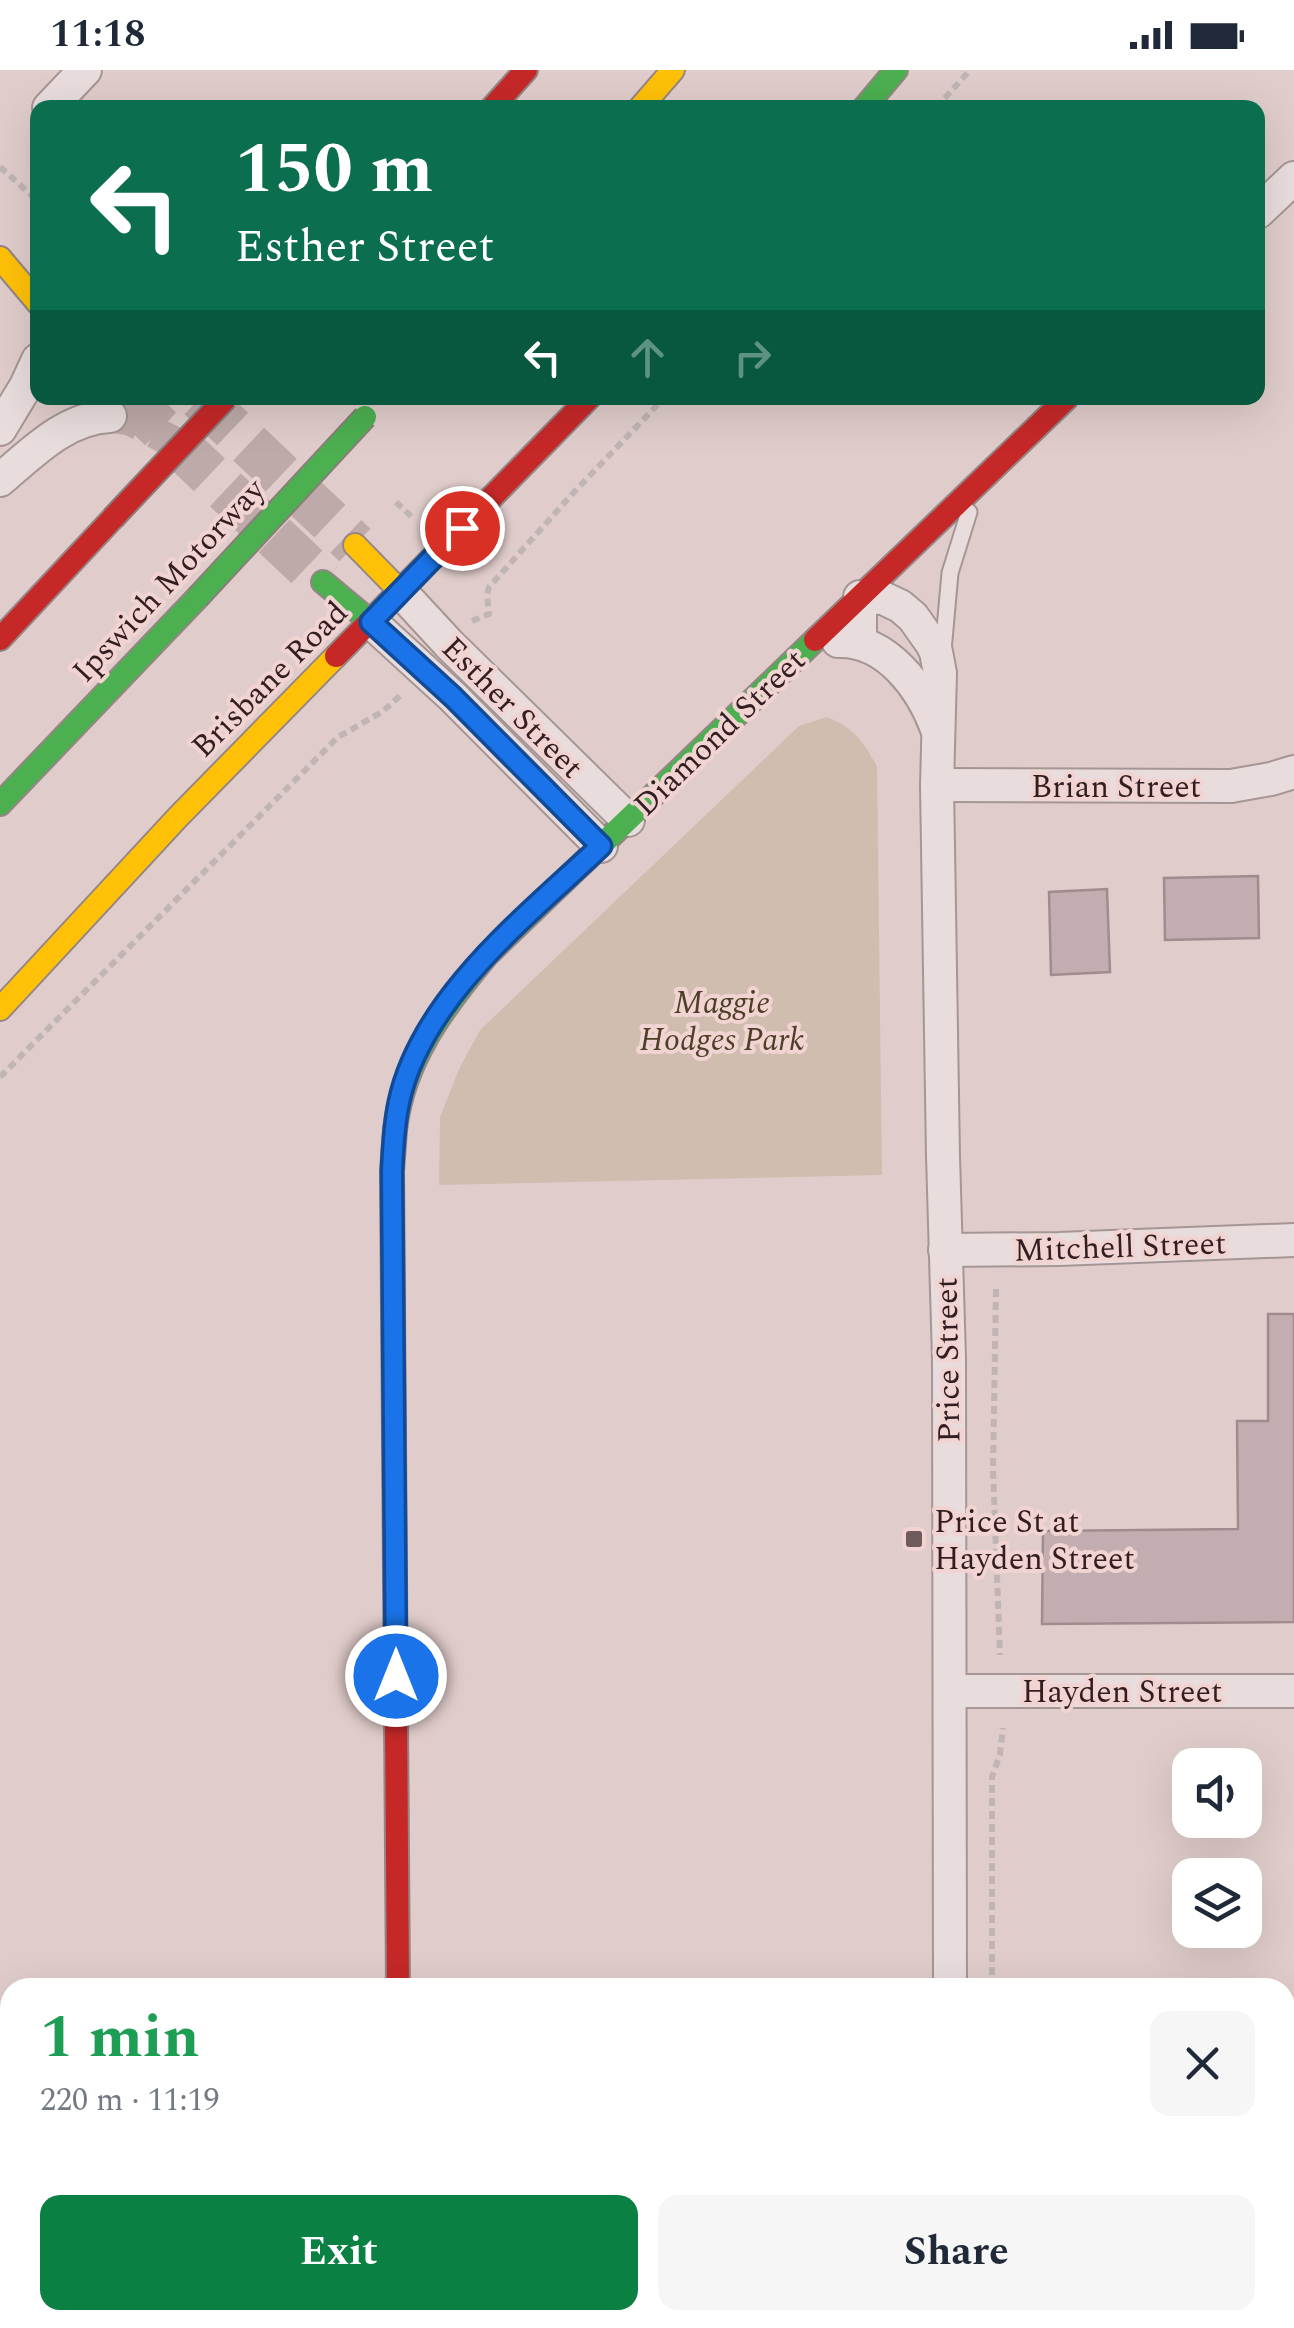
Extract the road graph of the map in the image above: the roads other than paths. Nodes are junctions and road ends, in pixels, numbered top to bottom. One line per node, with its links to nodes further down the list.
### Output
1 (85, 70): 5 (street)
2 (526, 70): 6 (main road)
3 (673, 70): 7 (main road)
4 (896, 70): 8 (main road)
5 (57, 100)
6 (499, 100)
7 (647, 100)
8 (871, 100)
9 (1294, 178): 10 (street)
10 (1265, 205)
11 (0, 258): 12 (main road)
12 (30, 294)
13 (30, 377): 19 (street)
14 (219, 405): 27 (main road, bridge)
15 (376, 405): 34 (main road, Ipswich Motorway, bridge)
16 (582, 405): 24 (main road, Brisbane Road)
17 (1059, 405): 20 (main road, Diamond Street)
18 (110, 416): 21 (street)
19 (0, 429)
20 (988, 473): 25 (main road, Diamond Street); 30 (lane)
21 (0, 480)
22 (355, 544): 24 (main road)
23 (323, 582): 26 (main road)
24 (400, 592): 26 (main road, Brisbane Road); 35 (street, Esther Street)
25 (860, 597): 28 (street); 29 (main road, Diamond Street); 30 (street, Price Street)
26 (371, 622): 36 (street, Esther Street); 37 (main road, Brisbane Road)
27 (0, 638)
28 (860, 643): 29 (street); 31 (street, Price Street)
29 (790, 664): 35 (main road, Diamond Street)
30 (940, 688): 31 (street, Price Street)
31 (938, 732): 33 (street, Price Street)
32 (1294, 772): 33 (street, Brian Street)
33 (937, 786): 39 (street, Price Street)
34 (0, 804)
35 (628, 820): 36 (main road, Diamond Street)
36 (601, 846): 42 (main road, Diamond Street)
37 (0, 1009)
38 (1294, 1240): 39 (street, Mitchell Street)
39 (945, 1250): 40 (street, Price Street)
40 (950, 1691): 41 (street, Hayden Street); 43 (street, Price Street)
41 (1294, 1691)
42 (398, 1978)
43 (950, 1978)

